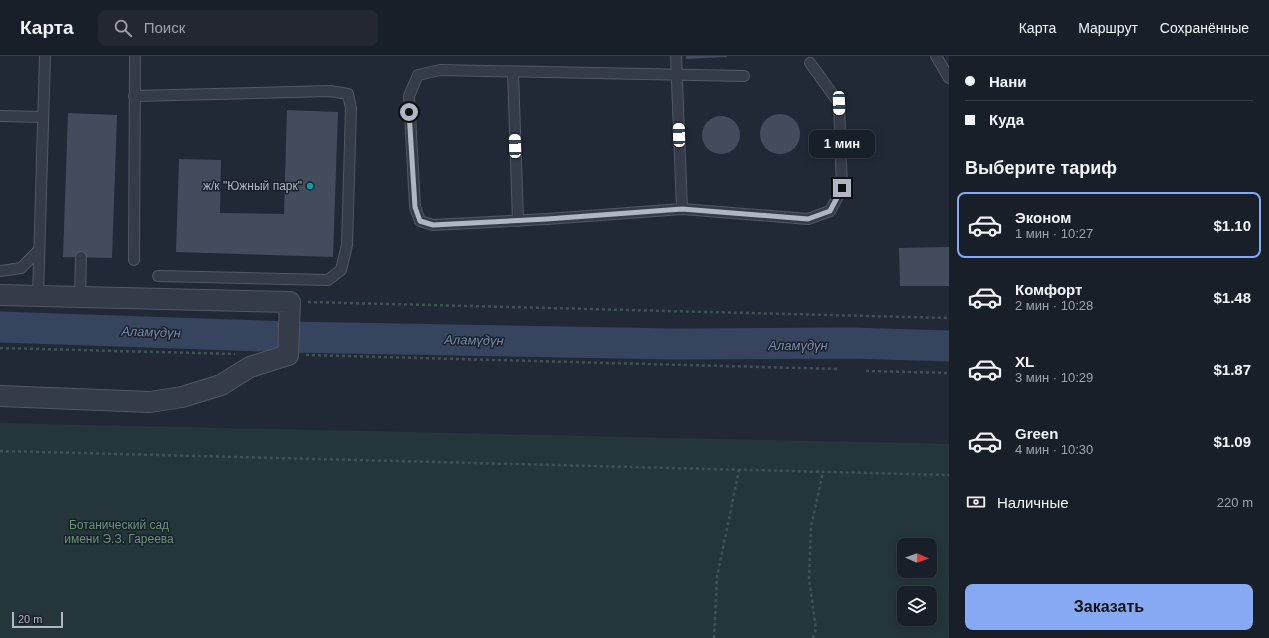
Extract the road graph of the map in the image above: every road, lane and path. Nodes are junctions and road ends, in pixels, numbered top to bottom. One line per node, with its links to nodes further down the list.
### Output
1 (45, 56): 12 (lane)
2 (135, 56): 10 (lane)
3 (676, 56): 7 (lane)
4 (936, 56): 9 (lane)
5 (810, 63): 13 (lane)
6 (512, 72): 7 (lane); 14 (lane); 14 (lane)
7 (676, 76): 8 (lane); 13 (lane)
8 (744, 76)
9 (949, 78)
10 (134, 96): 17 (lane); 19 (lane)
11 (0, 116): 12 (lane)
12 (43, 117): 15 (lane)
13 (682, 209): 14 (lane)
14 (518, 221)
15 (39, 250): 18 (lane); 21 (lane)
16 (82, 257): 22 (lane)
17 (134, 260)
18 (0, 271)
19 (158, 276)
20 (0, 295): 21 (street)
21 (38, 296): 22 (street)
22 (80, 296): 23 (street)
23 (290, 304): 24 (path); 26 (street)
24 (949, 318)
25 (0, 348): 27 (path)
26 (288, 351): 28 (path); 31 (street)
27 (242, 354)
28 (838, 369)
29 (866, 371): 30 (path)
30 (949, 373)
31 (0, 396)
32 (0, 451): 33 (path)
33 (739, 470): 34 (path); 36 (path)
34 (823, 472): 35 (path); 37 (path)
35 (949, 475)
36 (714, 638)
37 (813, 638)

